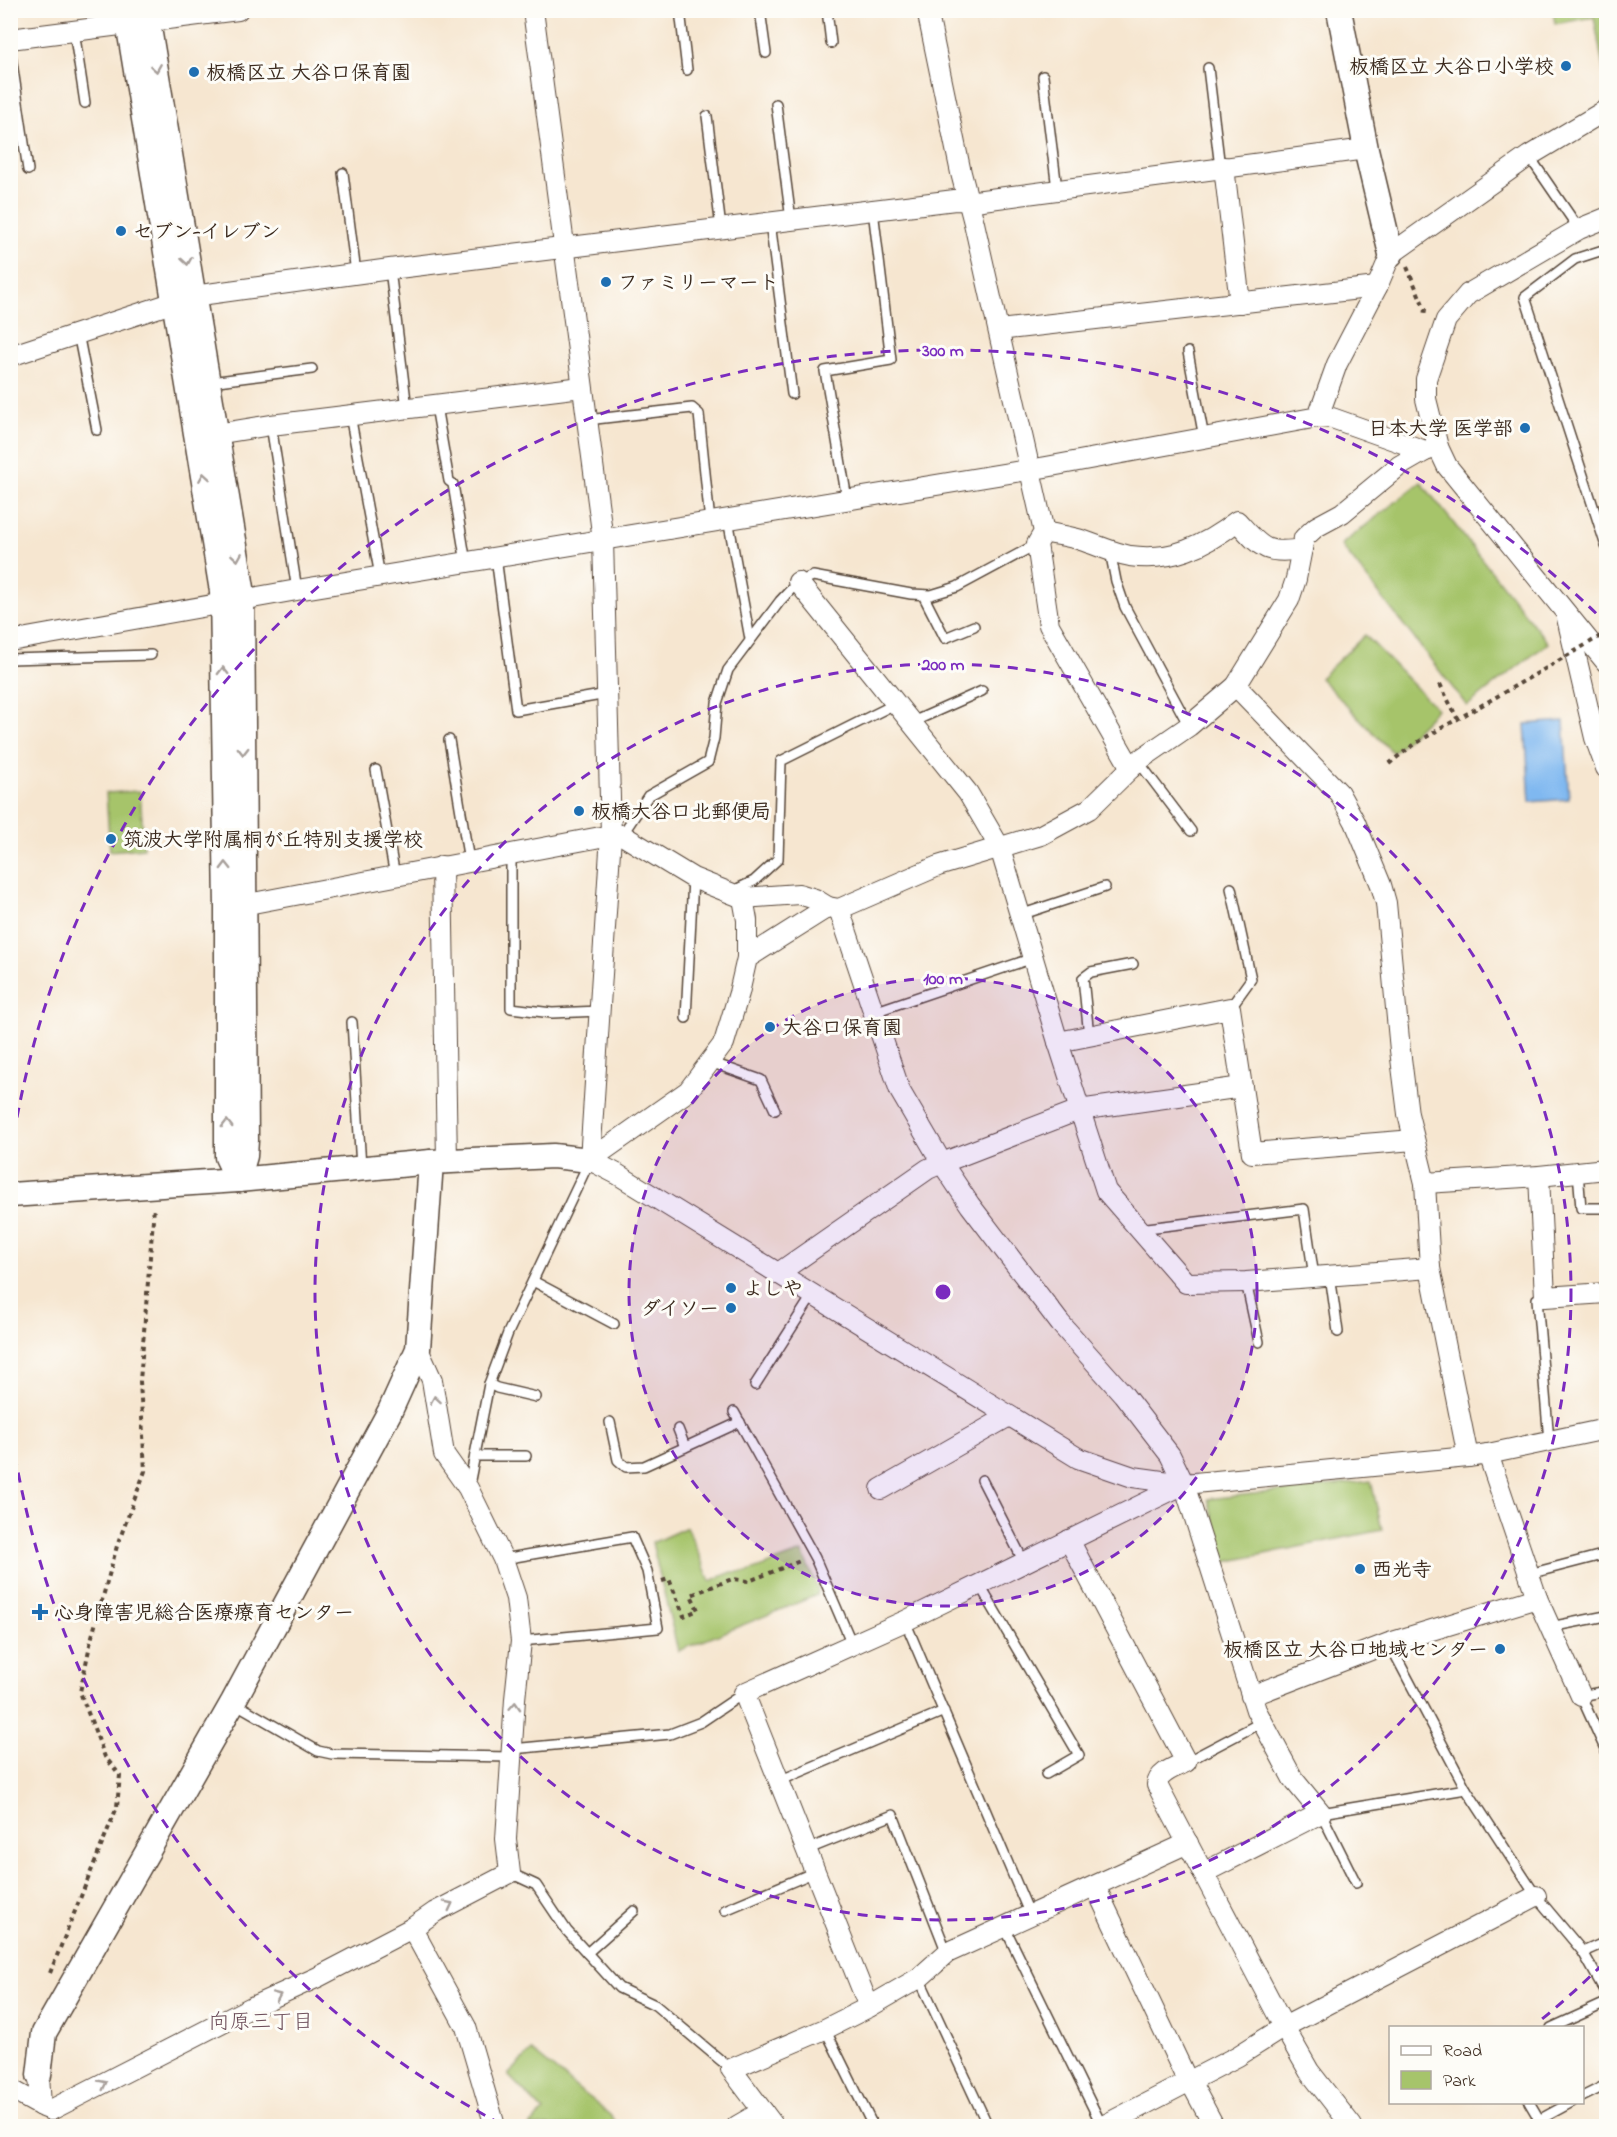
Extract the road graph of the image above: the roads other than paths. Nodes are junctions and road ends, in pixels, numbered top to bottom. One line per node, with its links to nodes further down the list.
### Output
1 (238, 10): 8 (street)
2 (533, 10): 34 (street)
3 (680, 10): 15 (lane)
4 (760, 10): 13 (lane)
5 (827, 10): 11 (lane)
6 (927, 10): 27 (street)
7 (1339, 10): 21 (street)
8 (137, 17): 9 (street); 40 (street)
9 (74, 31): 10 (street); 17 (lane)
10 (10, 39)
11 (831, 43)
12 (10, 49): 24 (lane)
13 (766, 53)
14 (1208, 68): 23 (lane)
15 (687, 70)
16 (1043, 76): 26 (lane)
17 (85, 103)
18 (776, 104): 30 (lane)
19 (1606, 110): 22 (street)
20 (707, 116): 32 (lane)
21 (1366, 148): 23 (street); 36 (street)
22 (1529, 156): 33 (lane); 36 (street)
23 (1222, 167): 26 (street); 41 (street)
24 (28, 170)
25 (343, 173): 38 (lane)
26 (1057, 189): 27 (street)
27 (968, 201): 28 (street); 42 (street)
28 (873, 210): 30 (street); 61 (lane)
29 (1606, 218): 33 (street)
30 (791, 220): 31 (street)
31 (770, 222): 32 (street); 49 (lane)
32 (721, 228): 34 (street)
33 (1579, 229): 59 (street)
34 (564, 248): 37 (street); 48 (street)
35 (1606, 249): 65 (lane)
36 (1391, 254): 39 (street)
37 (390, 269): 38 (street); 51 (lane)
38 (356, 273): 40 (street)
39 (1377, 287): 41 (street); 53 (street)
40 (184, 298): 43 (street); 47 (street); 74 (street, one-way to 40)
41 (1240, 303): 42 (street)
42 (999, 330): 60 (street)
43 (78, 333): 45 (street); 56 (lane)
44 (1188, 352): 58 (lane)
45 (10, 356)
46 (312, 369): 47 (lane)
47 (207, 382): 57 (street)
48 (582, 387): 50 (street); 54 (street)
49 (792, 393)
50 (436, 406): 51 (street); 69 (lane)
51 (407, 409): 52 (street)
52 (350, 415): 55 (street); 70 (lane)
53 (1318, 417): 58 (street); 59 (street)
54 (586, 420): 62 (lane); 64 (street)
55 (271, 425): 57 (street); 72 (lane)
56 (97, 430)
57 (216, 434): 74 (street, one-way to 74)
58 (1204, 438): 60 (street)
59 (1431, 449): 66 (street); 75 (street)
60 (1029, 470): 61 (street); 63 (street)
61 (847, 499): 62 (street)
62 (719, 520): 64 (street); 77 (lane)
63 (1040, 538): 67 (street); 73 (lane); 89 (street)
64 (603, 540): 68 (street); 84 (street)
65 (1606, 546)
66 (1302, 549): 67 (street); 82 (street)
67 (1110, 551): 87 (lane)
68 (496, 557): 69 (street); 84 (lane)
69 (466, 562): 70 (street)
70 (380, 576): 72 (street)
71 (798, 582): 73 (lane); 77 (lane); 85 (street)
72 (297, 590): 74 (street)
73 (923, 595): 76 (lane)
74 (232, 603): 78 (street); 103 (street)
75 (1566, 613): 81 (street); 90 (street)
76 (974, 626)
77 (750, 639): 93 (lane)
78 (10, 641)
79 (151, 655): 80 (lane)
80 (10, 659)
81 (1606, 662)
82 (1236, 686): 87 (street); 120 (street)
83 (982, 691): 86 (lane)
84 (607, 694): 93 (street)
85 (895, 704): 86 (street); 102 (lane)
86 (910, 723): 94 (street)
87 (1189, 726): 89 (street)
88 (449, 740): 96 (lane)
89 (1134, 765): 92 (lane); 94 (street)
90 (1606, 768)
91 (376, 770): 98 (lane)
92 (1191, 831)
93 (616, 836): 95 (street); 99 (street); 110 (street)
94 (1000, 848): 104 (street); 105 (street)
95 (511, 853): 96 (street); 110 (lane)
96 (469, 861): 97 (street)
97 (442, 866): 98 (street); 122 (street)
98 (395, 876): 103 (street)
99 (693, 878): 102 (street); 112 (lane)
100 (1105, 887): 105 (lane)
101 (1231, 888): 109 (lane)
102 (736, 896): 104 (street); 106 (street)
103 (235, 906): 128 (street)
104 (834, 908): 106 (street); 111 (street)
105 (1020, 915): 107 (street)
106 (747, 958): 116 (street)
107 (1033, 958): 111 (lane); 115 (street)
108 (1133, 964): 114 (lane)
109 (1230, 1008): 114 (street); 117 (street)
110 (600, 1011): 121 (street)
111 (874, 1012): 123 (street)
112 (686, 1018)
113 (352, 1023): 124 (lane)
114 (1089, 1036): 115 (street)
115 (1058, 1042): 119 (street)
116 (710, 1062): 118 (lane); 121 (street)
117 (1242, 1087): 119 (street); 120 (street)
118 (775, 1110)
119 (1080, 1110): 123 (street); 132 (street)
120 (1414, 1140): 129 (street)
121 (590, 1160): 122 (street); 134 (street); 136 (lane)
122 (439, 1161): 124 (street); 144 (street)
123 (942, 1163): 134 (street); 161 (street)
124 (361, 1168): 128 (street)
125 (1606, 1169): 126 (street)
126 (1578, 1172): 127 (street); 131 (lane)
127 (1539, 1176): 129 (street); 140 (street)
128 (238, 1180): 130 (street)
129 (1425, 1183): 133 (street)
130 (10, 1195)
131 (1606, 1208)
132 (1139, 1229): 135 (lane); 137 (street)
133 (1430, 1268): 135 (street); 159 (street)
134 (777, 1274): 139 (street)
135 (1322, 1276): 137 (street); 142 (lane)
136 (533, 1281): 141 (lane); 145 (lane)
137 (1246, 1282): 143 (lane)
138 (1606, 1293): 140 (street)
139 (813, 1296): 146 (lane); 149 (street)
140 (1545, 1297): 154 (lane)
141 (614, 1324)
142 (1338, 1332)
143 (1258, 1342)
144 (418, 1349): 162 (street, one-way to 144); 181 (street)
145 (489, 1384): 147 (lane); 157 (lane)
146 (755, 1385)
147 (536, 1397)
148 (734, 1412): 151 (lane)
149 (1009, 1416): 161 (street); 163 (street)
150 (610, 1422): 155 (lane)
151 (740, 1422): 155 (lane); 176 (lane)
152 (678, 1429): 155 (lane)
153 (1606, 1429): 154 (street)
154 (1549, 1441): 156 (street)
155 (685, 1448)
156 (1488, 1454): 159 (street); 168 (street)
157 (475, 1456): 158 (lane); 162 (lane)
158 (526, 1456)
159 (1468, 1457): 161 (street)
160 (982, 1480): 167 (lane)
161 (1184, 1484): 164 (street); 179 (street)
162 (468, 1488): 166 (street)
163 (881, 1490)
164 (1069, 1540): 167 (street); 186 (street)
165 (1606, 1554): 168 (lane)
166 (503, 1559): 174 (street); 174 (lane)
167 (1024, 1562): 169 (street)
168 (1529, 1574): 170 (street)
169 (979, 1584): 172 (street); 187 (lane)
170 (1537, 1598): 173 (street); 175 (street)
171 (1606, 1616): 173 (lane)
172 (906, 1621): 176 (street); 182 (lane)
173 (1550, 1627): 180 (street)
174 (521, 1641): 185 (street, one-way to 174)
175 (1389, 1643): 179 (street); 189 (lane)
176 (852, 1644): 178 (street)
177 (1606, 1691): 180 (lane)
178 (744, 1694): 185 (lane); 188 (street)
179 (1251, 1696): 183 (street)
180 (1581, 1696): 184 (lane)
181 (233, 1702): 185 (lane); 216 (street)
182 (944, 1711): 188 (lane); 201 (lane)
183 (1262, 1722): 186 (lane); 190 (street)
184 (1606, 1752)
185 (512, 1753): 194 (street)
186 (1186, 1762): 191 (street)
187 (1046, 1774)
188 (779, 1781): 192 (street)
189 (1466, 1789): 190 (lane); 198 (lane)
190 (1321, 1813): 195 (street); 196 (lane)
191 (1188, 1843): 195 (street); 197 (street)
192 (806, 1850): 193 (street); 207 (lane)
193 (815, 1872): 199 (lane); 211 (street)
194 (510, 1873): 202 (street, one-way to 194); 206 (lane)
195 (1203, 1873): 213 (street)
196 (1356, 1883)
197 (1095, 1886): 201 (street); 217 (street)
198 (1536, 1896): 205 (lane); 213 (street)
199 (726, 1910)
200 (634, 1911): 206 (lane)
201 (1030, 1915): 203 (street)
202 (412, 1928): 223 (street, one-way to 202); 226 (street)
203 (1005, 1928): 207 (street); 230 (lane)
204 (1606, 1942): 205 (lane)
205 (1583, 1952): 209 (lane)
206 (587, 1953): 215 (lane)
207 (947, 1953): 208 (street)
208 (919, 1978): 211 (street); 229 (lane)
209 (1606, 1994)
210 (1606, 2003): 212 (lane)
211 (869, 2007): 214 (street)
212 (1555, 2026)
213 (1284, 2027): 217 (street); 232 (street)
214 (825, 2029): 215 (street); 228 (lane)
215 (731, 2069): 224 (street)
216 (39, 2075): 223 (street)
217 (1189, 2081): 230 (street); 231 (street)
218 (1606, 2085): 220 (lane)
219 (10, 2089): 223 (street)
220 (1584, 2096)
221 (1530, 2104): 225 (lane)
222 (1570, 2104): 225 (lane)
223 (48, 2114)
224 (768, 2119): 227 (street)
225 (1539, 2119): 233 (lane)
226 (495, 2127)
227 (737, 2127)
228 (873, 2127)
229 (988, 2127)
230 (1102, 2127)
231 (1214, 2127)
232 (1352, 2127)
233 (1528, 2127)

